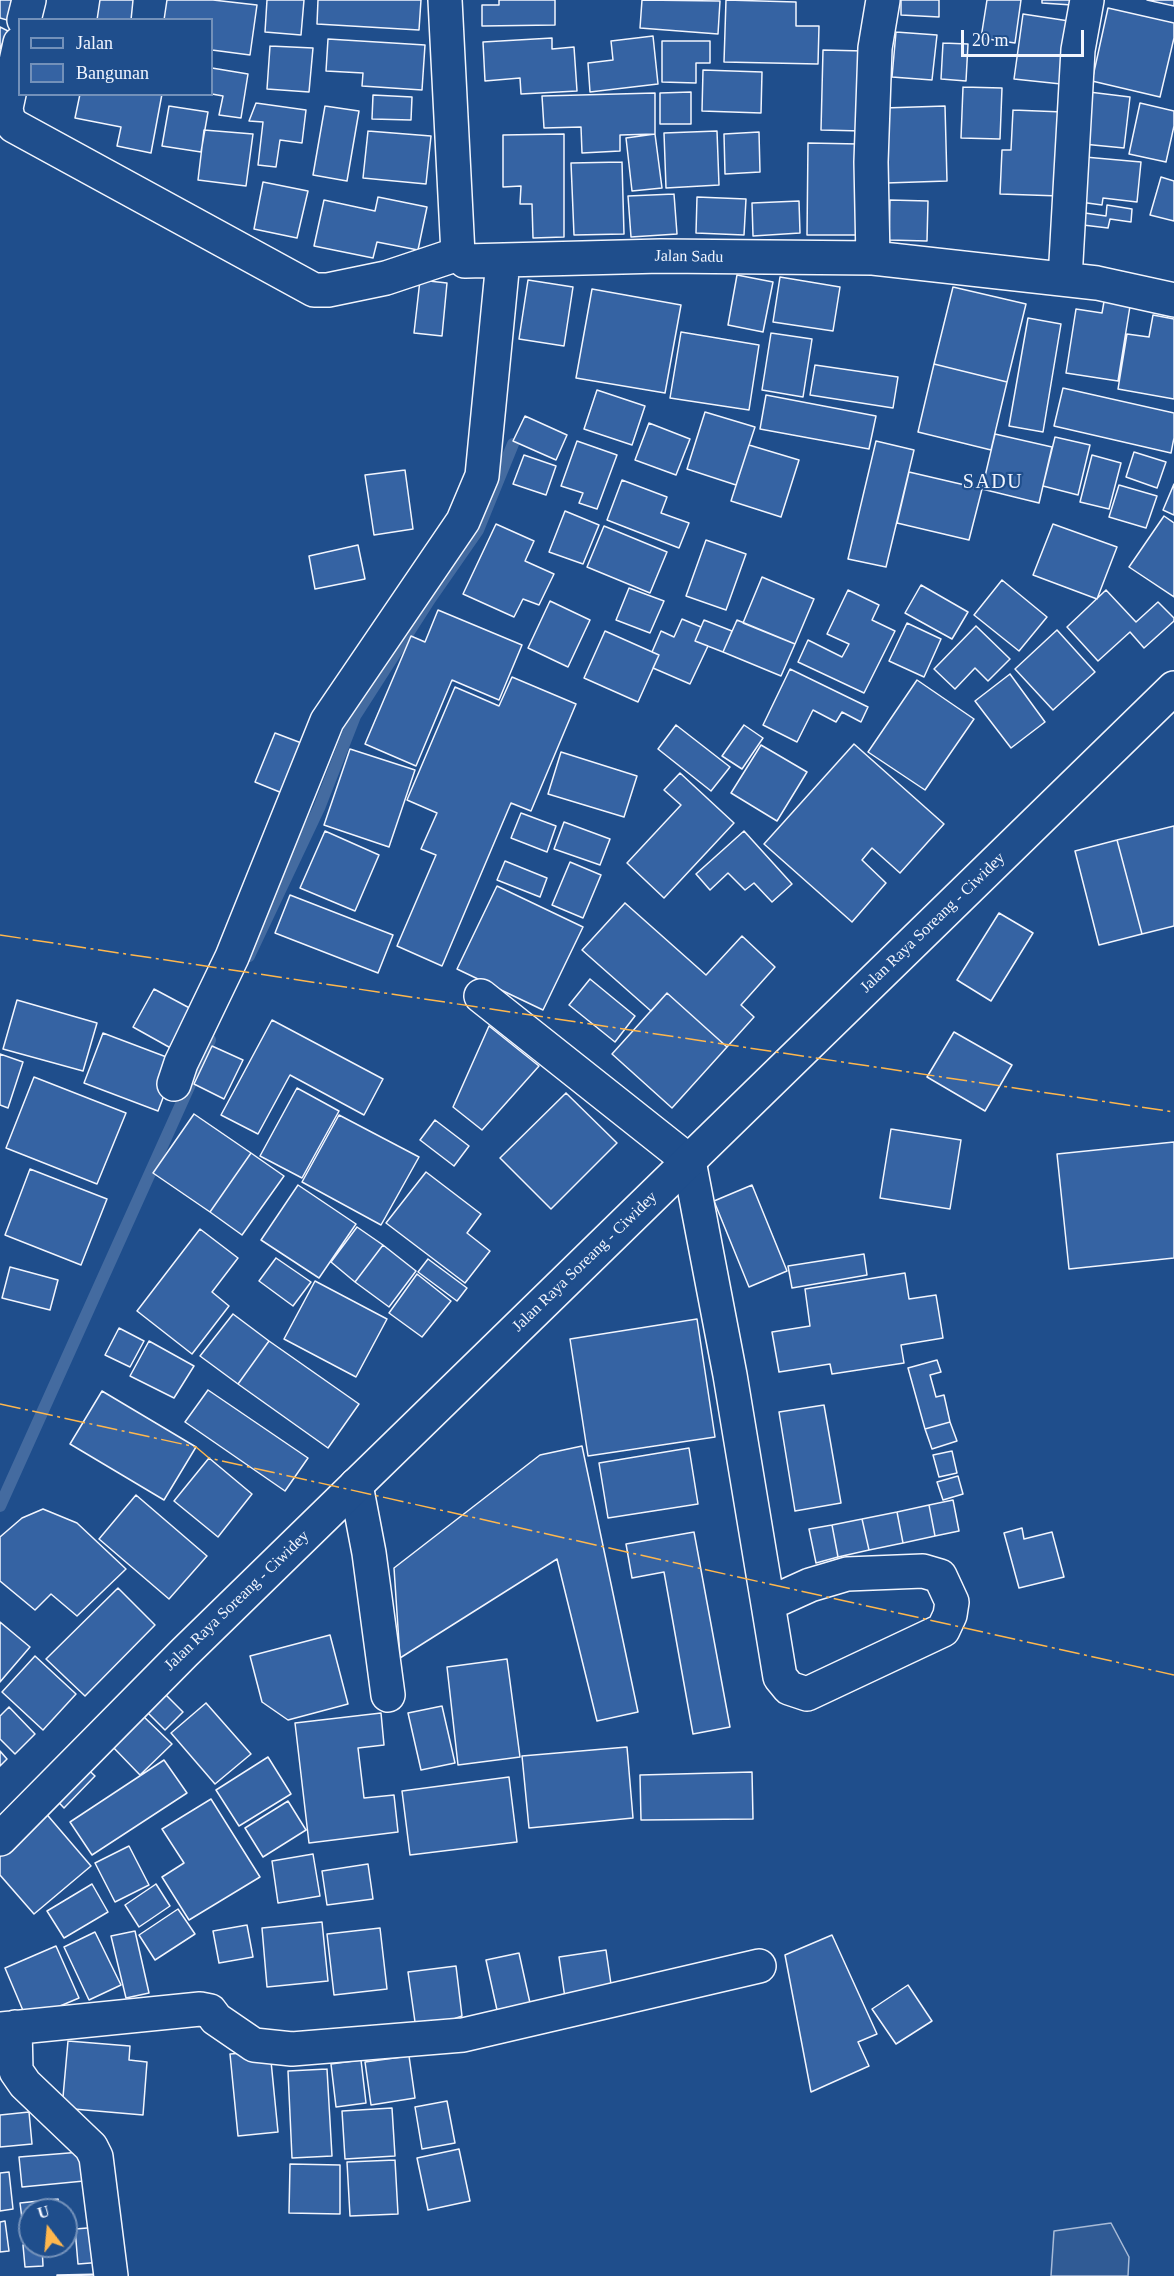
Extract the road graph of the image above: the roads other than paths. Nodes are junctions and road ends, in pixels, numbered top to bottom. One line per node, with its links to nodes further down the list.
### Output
1 (29, 0): 5 (main road)
2 (445, 0): 7 (main road)
3 (883, 0): 8 (main road)
4 (1087, 0): 10 (main road)
5 (24, 18)
6 (18, 52): 7 (main road)
7 (458, 254): 9 (main road, Jalan Sadu)
8 (873, 258): 9 (main road, Jalan Sadu); 10 (main road, Jalan Sadu)
9 (503, 261): 14 (main road)
10 (1065, 279): 11 (main road, Jalan Sadu)
11 (1174, 300)
12 (1174, 688): 15 (main road, Jalan Raya Soreang - Ciwidey)
13 (481, 996): 15 (main road)
14 (174, 1084)
15 (689, 1161): 16 (main road, Jalan Raya Soreang - Ciwidey); 17 (main road)
16 (356, 1485): 18 (main road); 19 (main road, Jalan Raya Soreang - Ciwidey)
17 (768, 1604): 17 (main road)
18 (388, 1695)
19 (0, 1839)
20 (759, 1966): 21 (main road)
21 (7, 2028): 22 (main road)
22 (111, 2276)

